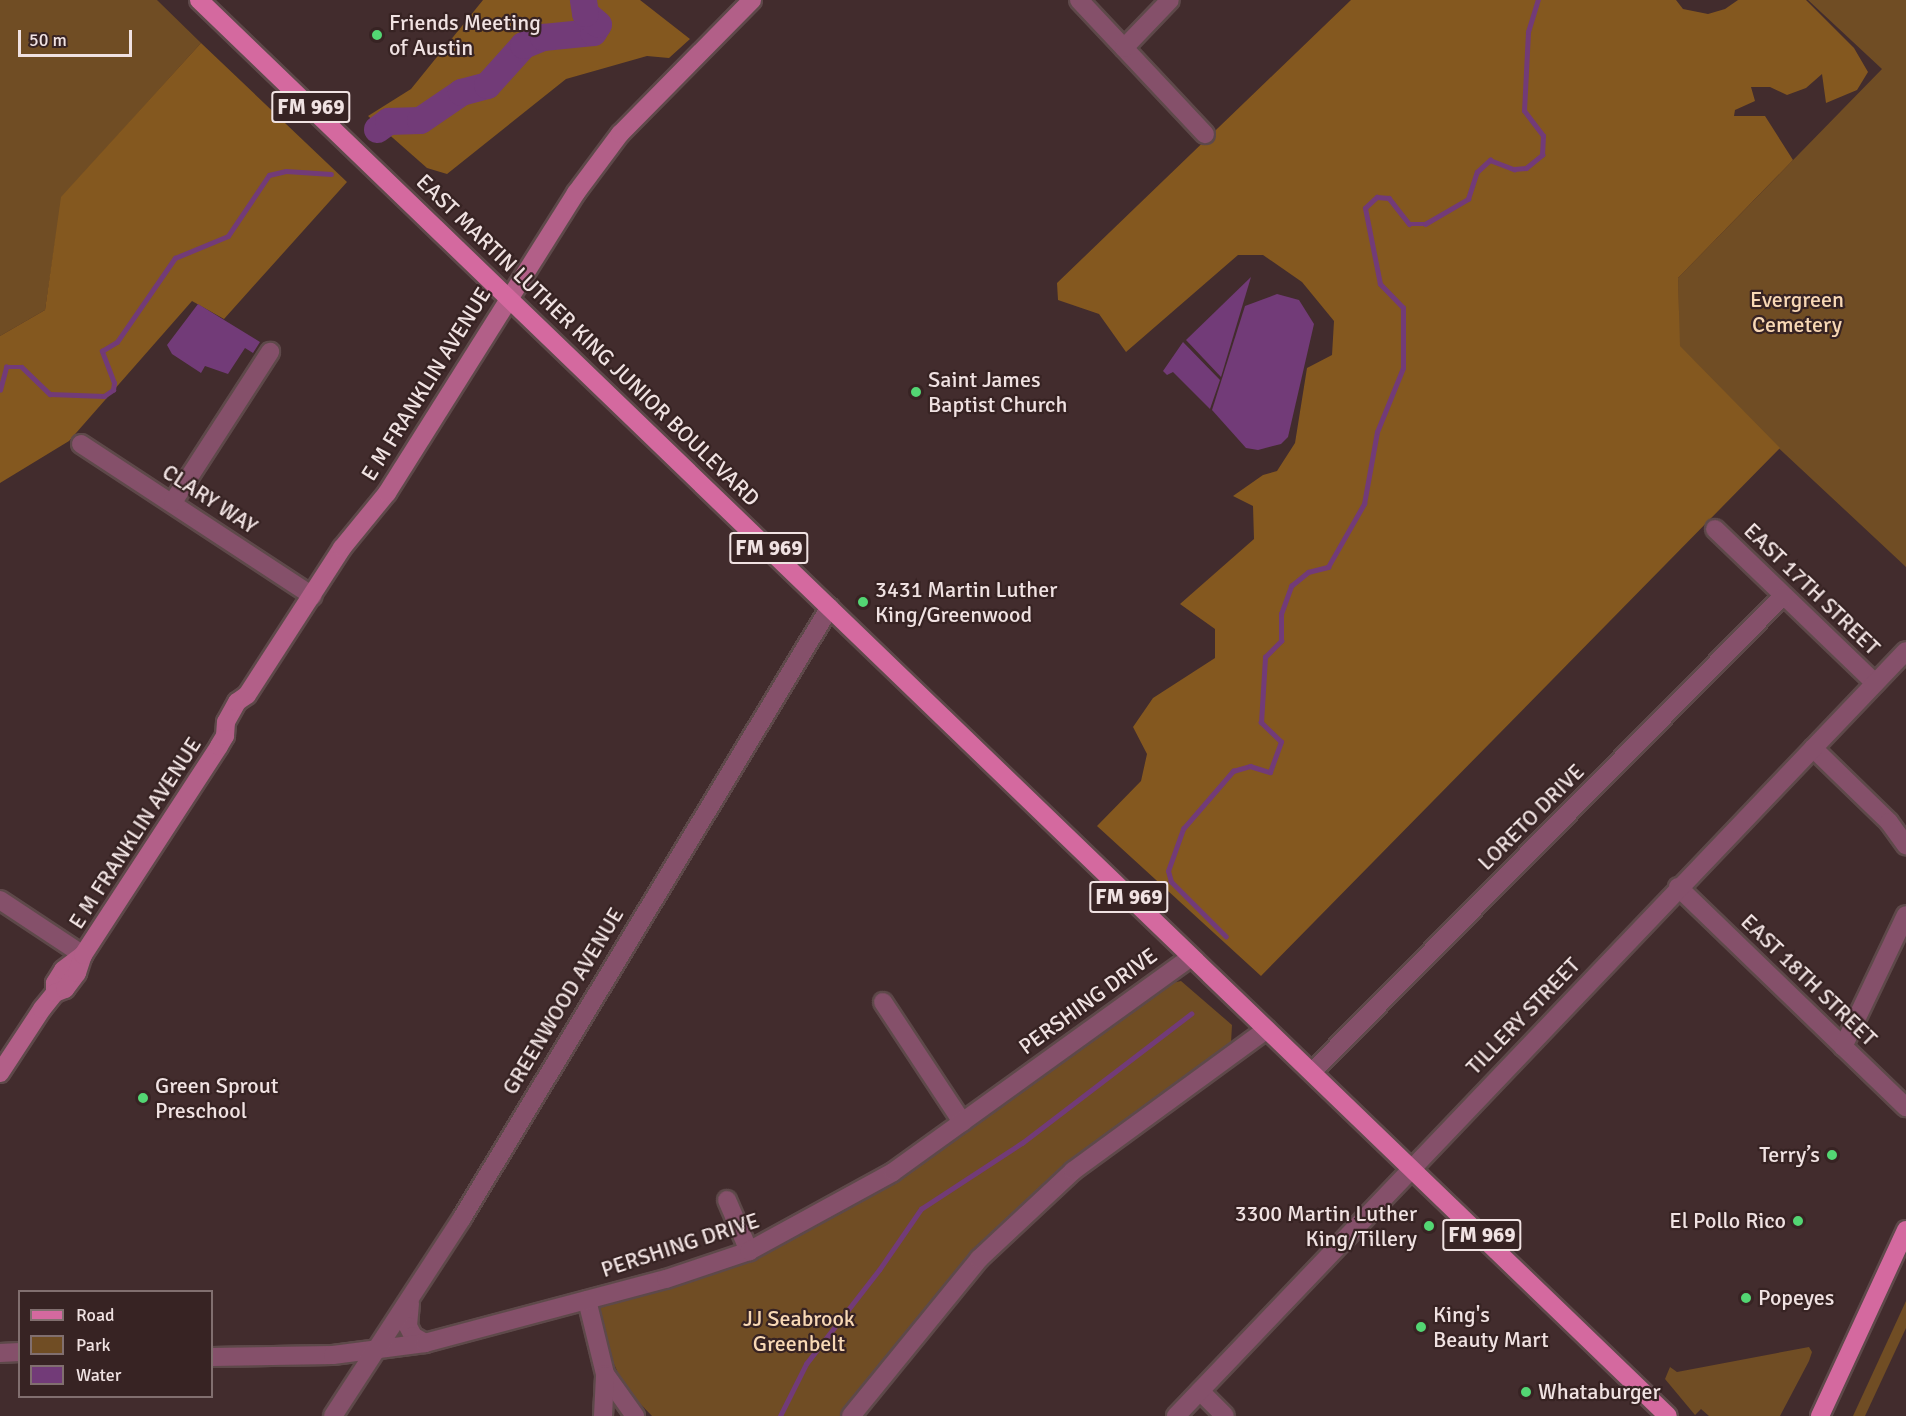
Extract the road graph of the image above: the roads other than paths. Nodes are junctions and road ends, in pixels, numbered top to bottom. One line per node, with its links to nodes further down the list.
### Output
1 (199, 0): 7 (main road, EAST MARTIN LUTHER KING JUNIOR BOULEVARD / FM 969)
2 (752, 0): 7 (street, E M FRANKLIN AVENUE)
3 (1079, 0): 5 (street)
4 (1170, 0): 5 (street)
5 (1124, 48): 6 (street)
6 (1205, 134)
7 (509, 298): 12 (street, E M FRANKLIN AVENUE); 14 (main road, EAST MARTIN LUTHER KING JUNIOR BOULEVARD / FM 969)
8 (270, 352): 10 (street)
9 (81, 444): 10 (street, CLARY WAY)
10 (173, 502): 12 (street, CLARY WAY)
11 (1715, 529): 13 (street, EAST 17TH STREET)
12 (312, 596): 22 (street, E M FRANKLIN AVENUE)
13 (1784, 596): 16 (street, EAST 17TH STREET); 27 (street, LORETO DRIVE)
14 (830, 607): 23 (main road, EAST MARTIN LUTHER KING JUNIOR BOULEVARD / FM 969); 35 (street, GREENWOOD AVENUE)
15 (1906, 651): 16 (street, TILLERY STREET)
16 (1875, 683): 17 (street, TILLERY STREET)
17 (1813, 748): 18 (street); 19 (street, TILLERY STREET)
18 (1906, 846)
19 (1678, 887): 26 (street, EAST 18TH STREET); 31 (street, TILLERY STREET)
20 (0, 900): 22 (street)
21 (1906, 915): 26 (street)
22 (83, 955): 28 (street, E M FRANKLIN AVENUE)
23 (1191, 957): 25 (main road, EAST MARTIN LUTHER KING JUNIOR BOULEVARD / FM 969); 30 (street, PERSHING DRIVE)
24 (883, 1002): 30 (street)
25 (1267, 1029): 27 (main road, EAST MARTIN LUTHER KING JUNIOR BOULEVARD / FM 969); 47 (street)
26 (1844, 1047): 29 (street, EAST 18TH STREET)
27 (1312, 1072): 31 (main road, EAST MARTIN LUTHER KING JUNIOR BOULEVARD / FM 969)
28 (0, 1073)
29 (1906, 1107)
30 (962, 1122): 34 (street, PERSHING DRIVE)
31 (1412, 1167): 43 (street, TILLERY STREET); 50 (main road, EAST MARTIN LUTHER KING JUNIOR BOULEVARD / FM 969)
32 (727, 1200): 34 (street)
33 (1906, 1230): 51 (main road)
34 (749, 1251): 36 (street, PERSHING DRIVE)
35 (411, 1299): 37 (street); 39 (street, GREENWOOD AVENUE)
36 (587, 1300): 37 (street, PERSHING DRIVE); 42 (street)
37 (425, 1343): 39 (street, PERSHING DRIVE)
38 (18, 1352): 40 (street)
39 (376, 1352): 41 (street, PERSHING DRIVE); 44 (street, GREENWOOD AVENUE)
40 (0, 1353)
41 (213, 1357)
42 (605, 1374): 45 (street); 46 (street)
43 (1200, 1391): 48 (street, TILLERY STREET); 49 (street)
44 (333, 1416)
45 (603, 1416)
46 (635, 1416)
47 (851, 1416)
48 (1176, 1416)
49 (1225, 1416)
50 (1668, 1416)
51 (1820, 1416)

